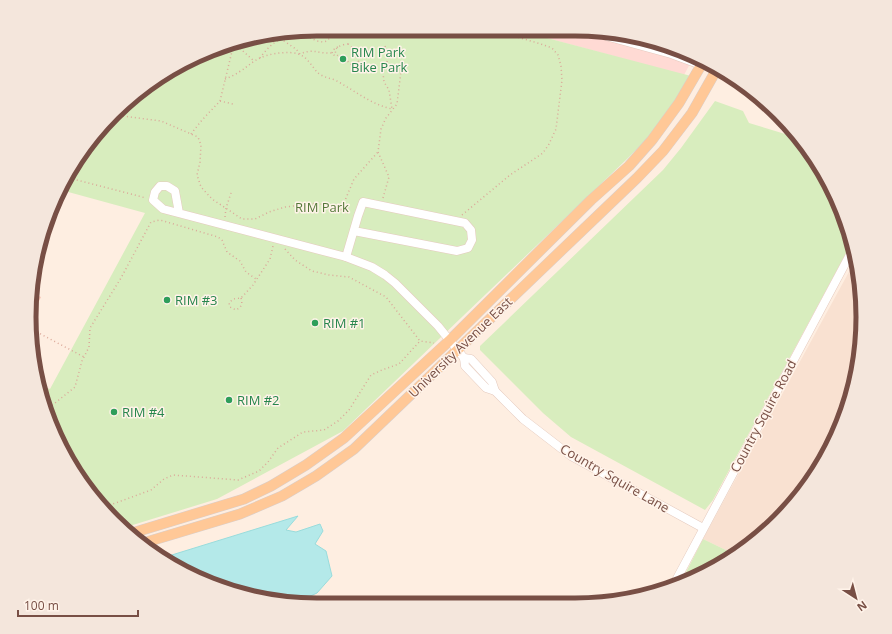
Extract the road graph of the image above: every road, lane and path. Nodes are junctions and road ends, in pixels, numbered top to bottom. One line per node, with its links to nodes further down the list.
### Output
1 (308, 36): 2 (path)
2 (332, 36)
3 (514, 36): 36 (path)
4 (289, 38): 6 (path)
5 (274, 39): 6 (path)
6 (281, 39): 14 (path); 16 (path)
7 (619, 39): 11 (street)
8 (340, 46): 13 (path); 15 (path); 15 (path)
9 (385, 46): 24 (path)
10 (239, 47): 17 (path)
11 (655, 48)
12 (233, 49): 21 (path)
13 (332, 53): 14 (path); 15 (path)
14 (300, 54): 16 (path); 24 (path)
15 (337, 56)
16 (260, 58): 17 (path)
17 (254, 61): 21 (path)
18 (402, 63): 24 (path)
19 (700, 66): 47 (main road, University Avenue East)
20 (714, 73): 48 (main road, University Avenue East)
21 (226, 79): 22 (path)
22 (220, 101): 23 (path); 26 (path)
23 (233, 104)
24 (392, 109): 27 (path)
25 (121, 116): 26 (path)
26 (192, 134): 32 (path)
27 (378, 152): 31 (path); 33 (path)
28 (72, 179): 30 (path)
29 (232, 190): 32 (path)
30 (153, 200): 34 (street); 34 (street)
31 (380, 205): 35 (street); 36 (street)
32 (226, 208): 33 (path); 37 (path)
33 (341, 210): 35 (path)
34 (179, 213): 37 (street)
35 (358, 216): 38 (street)
36 (454, 221): 38 (street)
37 (224, 225): 39 (street)
38 (354, 230): 41 (street)
39 (275, 239): 41 (street); 43 (path)
40 (285, 249): 46 (path)
41 (346, 257): 47 (street)
42 (850, 257): 52 (street, Country Squire Road)
43 (256, 279): 44 (path); 49 (path)
44 (241, 298): 44 (path)
45 (37, 332): 49 (path)
46 (420, 341): 47 (path); 51 (path)
47 (447, 342): 48 (street, Country Squire Lane); 53 (main road, University Avenue East)
48 (457, 350): 52 (street, Country Squire Lane); 54 (main road, University Avenue East)
49 (84, 357): 50 (path)
50 (51, 406)
51 (109, 505)
52 (703, 528): 55 (street, Country Squire Road)
53 (136, 532)
54 (148, 542)
55 (677, 579)

